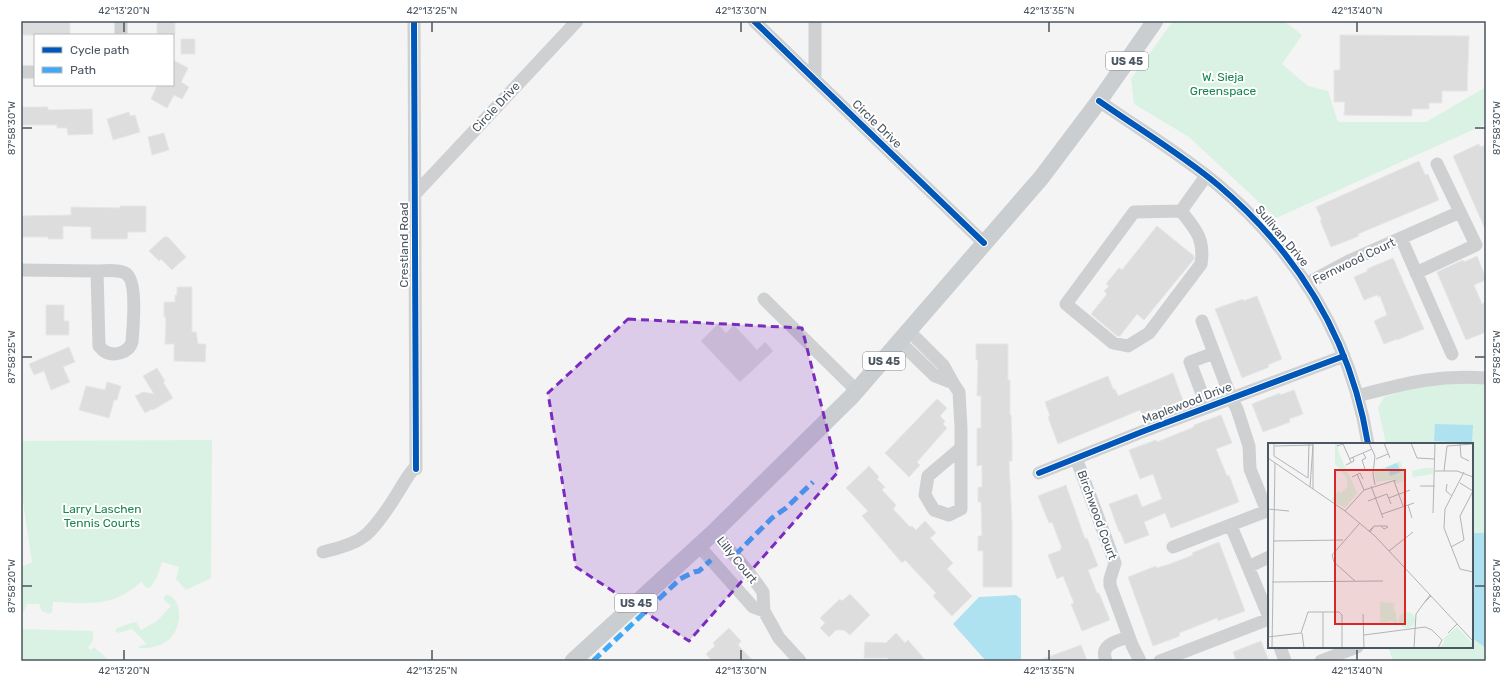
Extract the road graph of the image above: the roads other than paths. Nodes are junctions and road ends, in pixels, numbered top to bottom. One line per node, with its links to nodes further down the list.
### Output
1 (121, 21): 7 (street)
2 (414, 21): 14 (street, Crestland Road)
3 (577, 21): 14 (street, Circle Drive)
4 (754, 21): 10 (street, Circle Drive)
5 (815, 21): 10 (street)
6 (1155, 21): 11 (main road, US 45)
7 (121, 34)
8 (21, 72): 9 (street)
9 (34, 72)
10 (815, 79): 18 (street, Circle Drive)
11 (1099, 101): 13 (street, Sullivan Drive); 18 (main road, US 45)
12 (1437, 164): 16 (street)
13 (1206, 176): 15 (street); 22 (street, Sullivan Drive)
14 (415, 194): 43 (street, Crestland Road)
15 (1181, 211): 15 (street)
16 (1460, 212): 17 (street, Fernwood Court); 21 (street)
17 (1401, 238): 21 (street, Fernwood Court); 22 (street, Fernwood Court)
18 (984, 243): 25 (main road, US 45)
19 (21, 270): 20 (street)
20 (97, 271): 20 (street)
21 (1416, 273): 27 (street, Fernwood Court)
22 (1306, 284): 28 (street, Sullivan Drive)
23 (764, 299): 30 (street)
24 (1202, 320): 26 (street)
25 (905, 337): 30 (main road, US 45); 35 (street)
26 (1214, 353): 32 (street); 33 (street)
27 (1452, 354)
28 (1344, 356): 31 (street, Sullivan Drive); 32 (street, Maplewood Drive)
29 (1486, 378): 31 (street)
30 (857, 391): 40 (main road, US 45)
31 (1357, 396): 34 (street, Sullivan Drive)
32 (1231, 398): 33 (street, Maplewood Drive); 38 (street)
33 (1207, 407): 36 (street, Maplewood Drive)
34 (1368, 443)
35 (961, 448): 35 (street)
36 (1076, 458): 37 (street, Maplewood Drive); 49 (street, Birchwood Court)
37 (1039, 473)
38 (1268, 513): 39 (street)
39 (1231, 526): 42 (street); 45 (street)
40 (714, 532): 41 (main road, US 45); 46 (street, Lilly Court)
41 (699, 546): 46 (street, Lilly Court); 52 (main road, US 45)
42 (1173, 547)
43 (323, 552)
44 (1268, 557): 45 (street)
45 (1248, 567): 47 (street)
46 (764, 611): 53 (street, Lilly Court)
47 (1268, 616)
48 (1268, 618): 56 (street)
49 (1129, 638): 54 (street); 55 (street, Birchwood Court)
50 (1280, 648): 57 (street)
51 (1354, 648): 58 (street)
52 (573, 661)
53 (800, 661)
54 (1106, 661)
55 (1140, 661)
56 (1160, 661)
57 (1285, 661)
58 (1321, 661)

